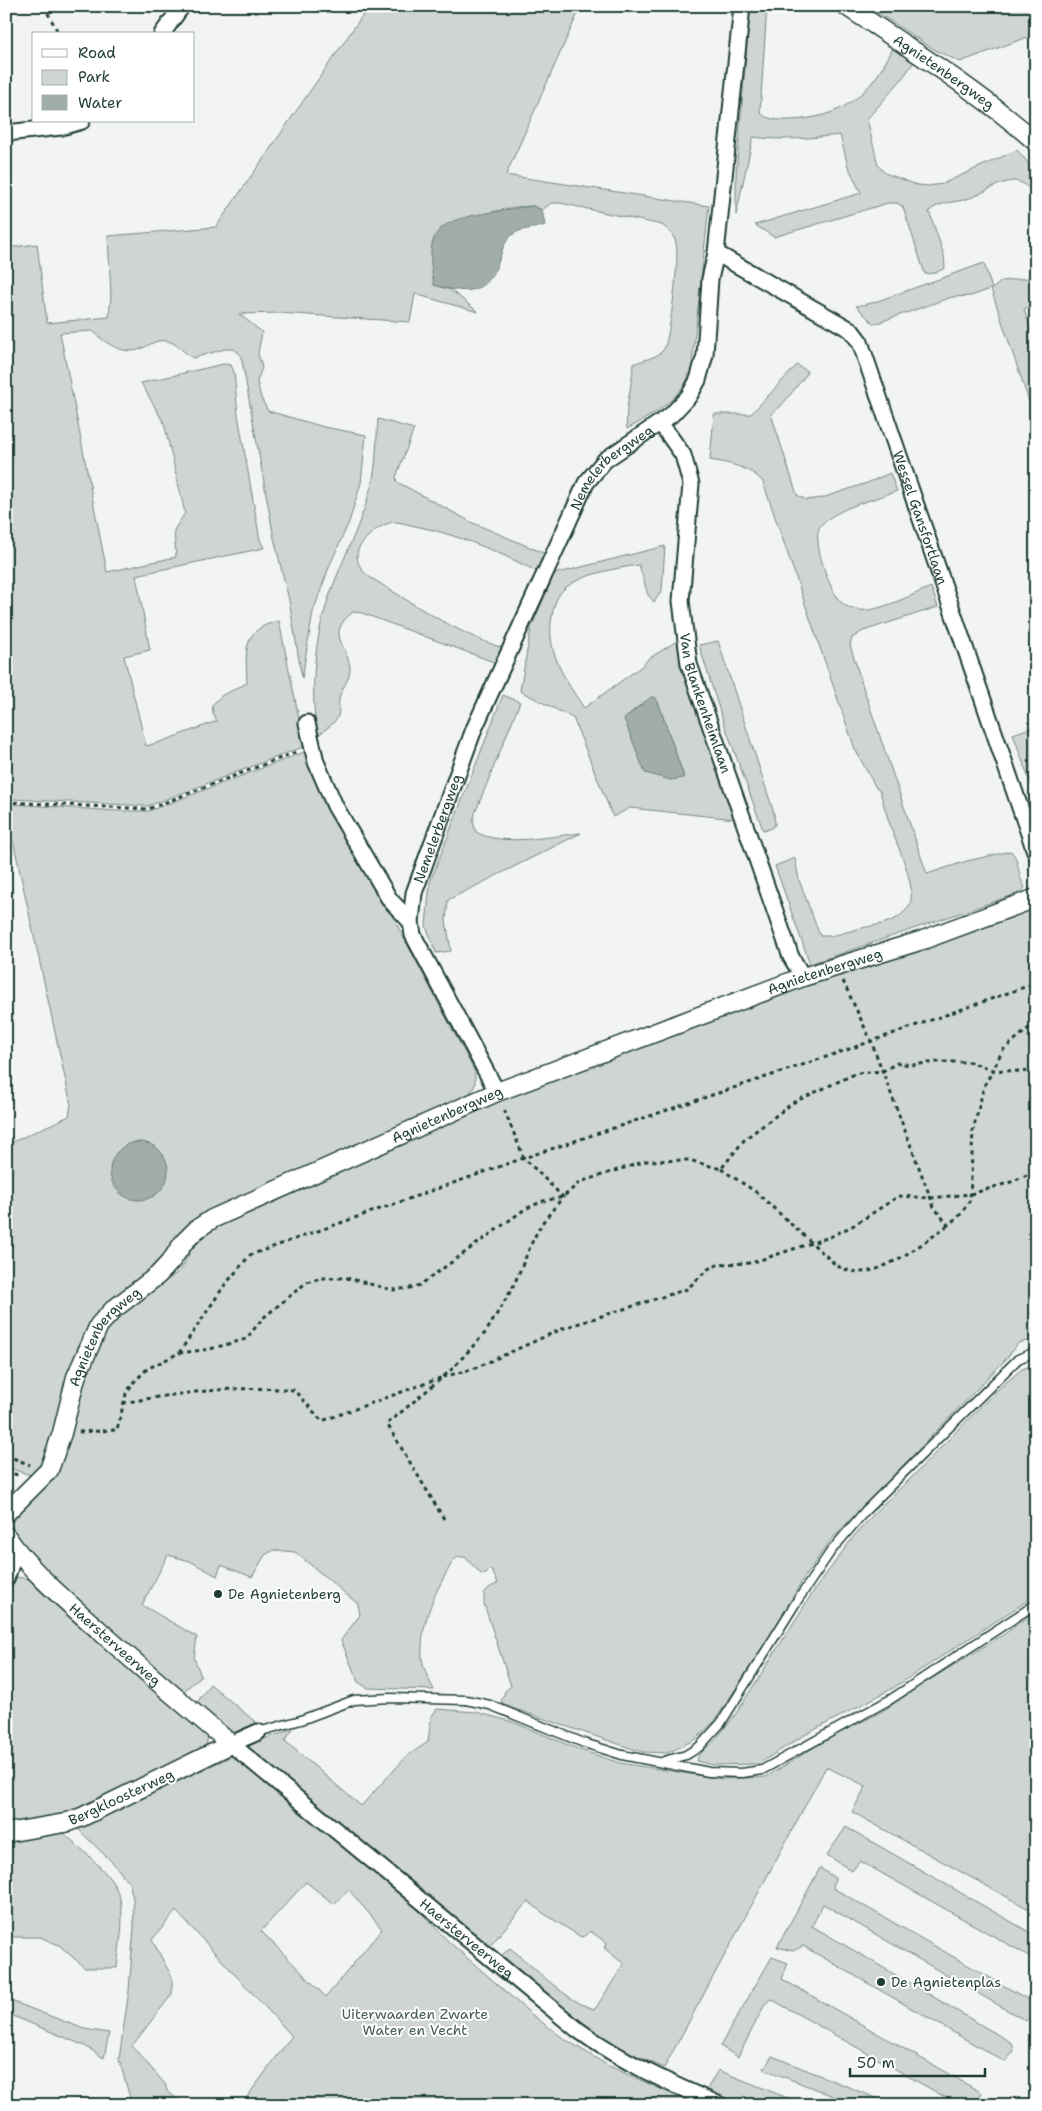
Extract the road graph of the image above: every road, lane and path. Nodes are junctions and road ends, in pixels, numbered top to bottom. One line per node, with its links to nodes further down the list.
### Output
1 (44, 6): 5 (path)
2 (182, 6): 6 (street)
3 (742, 6): 10 (street, Nemelerbergweg)
4 (846, 6): 9 (street, Agnietenbergweg)
5 (58, 32)
6 (163, 32)
7 (78, 122): 8 (street)
8 (6, 133)
9 (1036, 142)
10 (716, 253): 11 (street, Nemelerbergweg); 15 (street, Wessel Gansfortlaan)
11 (661, 424): 17 (street, Nemelerbergweg); 19 (street, Van Blankenheimlaan)
12 (307, 722): 13 (street, Nemelerbergweg)
13 (311, 746): 14 (path); 17 (street, Nemelerbergweg)
14 (6, 802)
15 (1036, 854)
16 (1036, 898): 18 (street, Agnietenbergweg)
17 (411, 922): 26 (street, Nemelerbergweg)
18 (836, 967): 19 (street, Agnietenbergweg); 22 (path)
19 (803, 978): 26 (street, Agnietenbergweg)
20 (1036, 983): 22 (path)
21 (1036, 1022): 23 (path)
22 (871, 1041): 24 (path); 27 (path)
23 (993, 1070): 24 (path); 25 (path); 30 (path)
24 (883, 1071): 28 (path); 32 (path)
25 (1036, 1072)
26 (497, 1092): 27 (path); 39 (street, Agnietenbergweg)
27 (524, 1158): 31 (path); 35 (path)
28 (721, 1169): 31 (path); 34 (path)
29 (1036, 1171): 30 (path)
30 (971, 1194): 32 (path); 33 (path)
31 (563, 1197): 35 (path); 37 (path)
32 (931, 1198): 33 (path); 34 (path)
33 (948, 1225): 34 (path)
34 (812, 1242): 37 (path)
35 (178, 1353): 38 (path)
36 (1036, 1354): 50 (lane)
37 (443, 1378): 38 (path); 43 (path)
38 (123, 1403): 39 (path)
39 (62, 1433): 41 (street, Agnietenbergweg)
40 (6, 1455): 41 (path)
41 (44, 1477): 42 (street, Agnietenbergweg)
42 (6, 1513)
43 (444, 1519)
44 (6, 1536): 45 (street, Haersterveerweg)
45 (16, 1550): 46 (street); 49 (street, Haersterveerweg)
46 (6, 1579)
47 (1036, 1604): 50 (lane)
48 (258, 1732): 49 (street); 50 (lane)
49 (231, 1744): 51 (street, Bergkloosterweg); 52 (street, Haersterveerweg)
50 (662, 1762)
51 (6, 1833)
52 (720, 2105)

